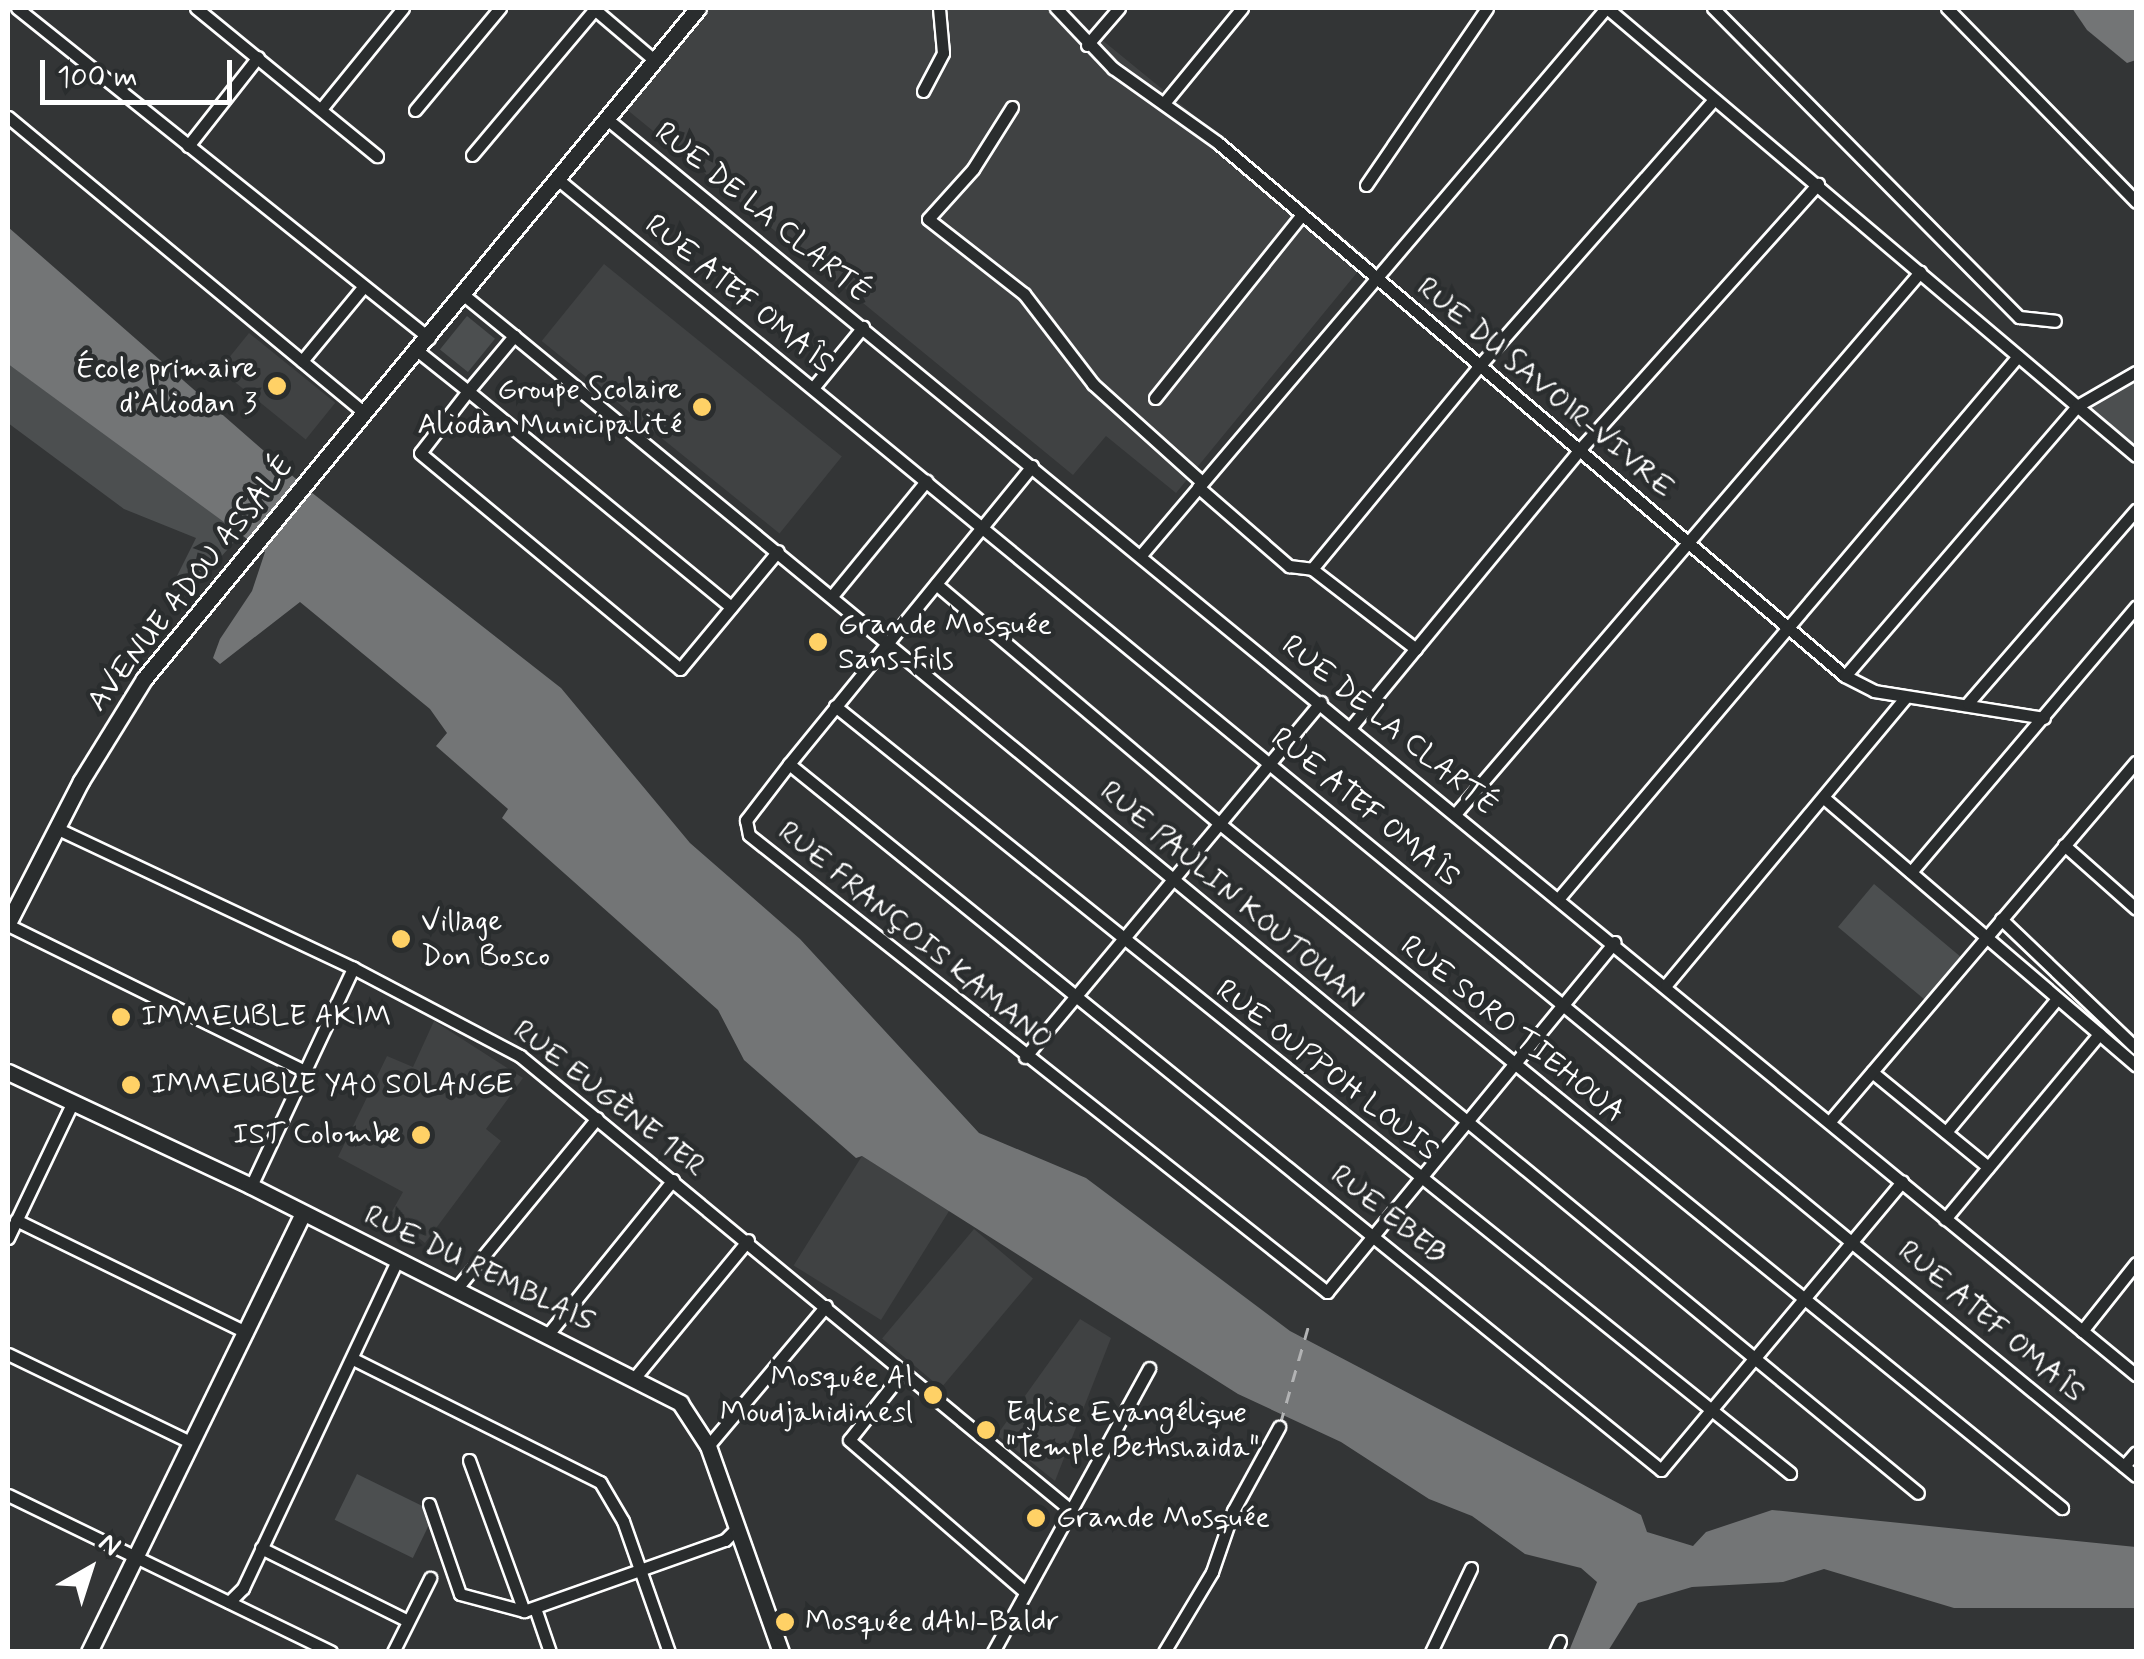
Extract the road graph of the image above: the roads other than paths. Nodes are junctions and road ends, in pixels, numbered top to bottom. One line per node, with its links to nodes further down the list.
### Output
1 (18, 8): 26 (street)
2 (198, 8): 16 (street)
3 (403, 8): 22 (street)
4 (500, 8): 23 (street)
5 (595, 8): 17 (street); 28 (street)
6 (698, 8): 17 (street, AVENUE ADOU ASSALÉ)
7 (939, 8): 18 (street)
8 (1056, 8): 15 (street, RUE DU SAVOIR-VIVRE)
9 (1119, 8): 15 (street)
10 (1242, 8): 20 (street)
11 (1488, 8): 31 (street)
12 (1607, 8): 19 (street); 35 (street)
13 (1715, 8): 38 (street)
14 (1947, 8): 32 (street)
15 (1086, 45): 20 (street, RUE DU SAVOIR-VIVRE)
16 (258, 57): 22 (street); 26 (street)
17 (654, 60): 25 (street, AVENUE ADOU ASSALÉ)
18 (923, 90)
19 (1714, 100): 30 (street); 44 (street)
20 (1164, 103): 33 (street, RUE DU SAVOIR-VIVRE)
21 (1012, 107): 55 (street)
22 (321, 109): 27 (street)
23 (415, 110)
24 (8, 117): 43 (street)
25 (608, 118): 29 (street, AVENUE ADOU ASSALÉ); 39 (street, RUE DE LA CLARTÉ)
26 (188, 146): 36 (street)
27 (377, 156)
28 (472, 156)
29 (560, 182): 37 (street, AVENUE ADOU ASSALÉ); 46 (street, RUE ATEF OMAÎS)
30 (1818, 184): 34 (street); 51 (street)
31 (1366, 185)
32 (2136, 202)
33 (1301, 216): 35 (street, RUE DU SAVOIR-VIVRE); 48 (street)
34 (1920, 272): 42 (street); 58 (street)
35 (1376, 279): 44 (street, RUE DU SAVOIR-VIVRE); 55 (street)
36 (364, 286): 41 (street); 43 (street)
37 (465, 296): 40 (street, RUE PAULIN KOUTOUAN); 41 (street, AVENUE ADOU ASSALÉ)
38 (2055, 321)
39 (863, 328): 46 (street); 53 (street, RUE DE LA CLARTÉ)
40 (514, 336): 47 (street); 59 (street, RUE PAULIN KOUTOUAN)
41 (424, 345): 47 (street); 50 (street, AVENUE ADOU ASSALÉ)
42 (2018, 356): 49 (street); 66 (street)
43 (302, 361): 50 (street)
44 (1480, 365): 51 (street, RUE DU SAVOIR-VIVRE); 61 (street)
45 (2136, 372): 49 (street)
46 (814, 388): 54 (street, RUE ATEF OMAÎS)
47 (468, 392): 64 (street); 64 (street)
48 (1155, 398)
49 (2077, 406): 52 (street); 69 (street)
50 (363, 412): 83 (street, AVENUE ADOU ASSALÉ)
51 (1581, 448): 58 (street, RUE DU SAVOIR-VIVRE); 68 (street)
52 (2136, 456)
53 (1032, 466): 57 (street, RUE FRANÇOIS KAMANO); 60 (street, RUE DE LA CLARTÉ)
54 (926, 481): 57 (street, RUE ATEF OMAÎS); 63 (street)
55 (1200, 484): 60 (street); 61 (street)
56 (2136, 510): 72 (street)
57 (983, 527): 62 (street, RUE FRANÇOIS KAMANO); 78 (street, RUE ATEF OMAÎS)
58 (1689, 542): 66 (street, RUE DU SAVOIR-VIVRE); 81 (street)
59 (778, 552): 63 (street, RUE PAULIN KOUTOUAN); 64 (street)
60 (1141, 555): 71 (street, RUE DE LA CLARTÉ)
61 (1312, 569): 68 (street)
62 (936, 584): 67 (street, RUE FRANÇOIS KAMANO); 82 (street, RUE SORO TIEHOUA)
63 (832, 596): 67 (street, RUE PAULIN KOUTOUAN)
64 (731, 607)
65 (2136, 607): 74 (street)
66 (1788, 627): 69 (street, RUE DU SAVOIR-VIVRE); 87 (street)
67 (889, 642): 73 (street, RUE FRANÇOIS KAMANO); 86 (street, RUE PAULIN KOUTOUAN)
68 (1416, 649): 75 (street)
69 (1845, 676): 70 (street, RUE DU SAVOIR-VIVRE)
70 (1906, 697): 72 (street, RUE DU SAVOIR-VIVRE); 80 (street)
71 (1321, 702): 75 (street, RUE DE LA CLARTÉ); 78 (street)
72 (1968, 703): 74 (street, RUE DU SAVOIR-VIVRE)
73 (835, 706): 77 (street, RUE FRANÇOIS KAMANO); 92 (street, RUE OUPPOH LOUIS)
74 (2044, 718): 85 (street)
75 (1351, 727): 81 (street, RUE DE LA CLARTÉ)
76 (2136, 762): 79 (street)
77 (789, 764): 96 (street, RUE EBEB); 101 (street, RUE FRANÇOIS KAMANO)
78 (1271, 764): 82 (street); 98 (street, RUE ATEF OMAÎS)
79 (2132, 778): 84 (street)
80 (1824, 798): 85 (street); 95 (street)
81 (1456, 814): 87 (street, RUE DE LA CLARTÉ)
82 (1220, 824): 86 (street); 102 (street, RUE SORO TIEHOUA)
83 (56, 828): 90 (street, AVENUE ADOU ASSALÉ); 94 (street, RUE EUGÈNE 1ER)
84 (2064, 844): 88 (street); 89 (street)
85 (1911, 872): 91 (street)
86 (1178, 879): 92 (street); 110 (street, RUE PAULIN KOUTOUAN)
87 (1559, 898): 93 (street, RUE DE LA CLARTÉ)
88 (2136, 909)
89 (2001, 919): 91 (street); 100 (street)
90 (8, 924): 104 (street)
91 (1987, 936): 97 (street); 106 (street)
92 (1124, 942): 96 (street); 113 (street, RUE OUPPOH LOUIS)
93 (1614, 942): 95 (street, RUE DE LA CLARTÉ); 98 (street)
94 (353, 968): 104 (street); 108 (street, RUE EUGÈNE 1ER)
95 (1666, 985): 109 (street, RUE DE LA CLARTÉ)
96 (1077, 999): 101 (street); 120 (street, RUE EBEB)
97 (2056, 999): 99 (street); 111 (street)
98 (1564, 1003): 102 (street); 122 (street, RUE ATEF OMAÎS)
99 (2098, 1034): 103 (street); 112 (street)
100 (2136, 1048)
101 (1026, 1056): 120 (street, RUE FRANÇOIS KAMANO)
102 (1513, 1063): 110 (street); 127 (street, RUE SORO TIEHOUA)
103 (2136, 1065)
104 (305, 1071): 116 (street)
105 (8, 1072): 107 (street, RUE DU REMBLAIS)
106 (1872, 1072): 109 (street); 111 (street)
107 (73, 1102): 116 (street, RUE DU REMBLAIS); 119 (street)
108 (597, 1118): 114 (street, RUE EUGÈNE 1ER); 126 (street)
109 (1831, 1120): 115 (street, RUE DE LA CLARTÉ)
110 (1465, 1122): 113 (street); 134 (street, RUE PAULIN KOUTOUAN)
111 (1946, 1132): 112 (street)
112 (1988, 1167): 118 (street)
113 (1420, 1178): 120 (street); 139 (street, RUE OUPPOH LOUIS)
114 (673, 1180): 123 (street, RUE EUGÈNE 1ER); 131 (street)
115 (1902, 1182): 118 (street, RUE DE LA CLARTÉ); 122 (street, RUE EBEB)
116 (252, 1186): 117 (street, RUE DU REMBLAIS)
117 (303, 1212): 124 (street, RUE DU REMBLAIS); 130 (street)
118 (1946, 1219): 129 (street, RUE DE LA CLARTÉ)
119 (16, 1220): 121 (street); 130 (street)
120 (1373, 1235): 139 (street, RUE EBEB)
121 (8, 1238)
122 (1852, 1239): 127 (street, RUE EBEB); 145 (street, RUE ATEF OMAÎS)
123 (748, 1240): 128 (street, RUE EUGÈNE 1ER); 138 (street)
124 (397, 1260): 126 (street, RUE DU REMBLAIS); 133 (street)
125 (2136, 1263): 129 (street)
126 (457, 1288): 131 (street, RUE DU REMBLAIS)
127 (1803, 1300): 134 (street, RUE EBEB); 152 (street, RUE SORO TIEHOUA)
128 (826, 1306): 136 (street, RUE EUGÈNE 1ER); 142 (street)
129 (2082, 1331): 137 (street, RUE DE LA CLARTÉ)
130 (246, 1332): 141 (street)
131 (548, 1333): 138 (street, RUE DU REMBLAIS)
132 (8, 1354): 141 (street)
133 (353, 1359): 154 (street); 157 (street)
134 (1753, 1360): 139 (street, RUE EBEB); 148 (street, RUE PAULIN KOUTOUAN)
135 (1149, 1368): 151 (street)
136 (902, 1373): 151 (street, RUE EUGÈNE 1ER); 159 (street)
137 (2136, 1375)
138 (636, 1376): 142 (street, RUE DU REMBLAIS)
139 (1710, 1412): 146 (street, RUE OUPPOH LOUIS)
140 (1280, 1427): 170 (street)
141 (192, 1443): 155 (street)
142 (708, 1446): 153 (street, RUE DU REMBLAIS)
143 (2136, 1452): 145 (street)
144 (469, 1460): 161 (street)
145 (2124, 1466): 147 (street, RUE ATEF OMAÎS)
146 (1790, 1472)
147 (2136, 1476)
148 (1918, 1493)
149 (8, 1495): 155 (street)
150 (429, 1504): 161 (street)
151 (1068, 1508): 159 (street)
152 (2062, 1508)
153 (737, 1528): 157 (street); 168 (street, RUE DU REMBLAIS)
154 (261, 1548): 160 (street); 162 (street)
155 (137, 1558): 160 (street); 163 (street)
156 (1471, 1568): 171 (street)
157 (641, 1569): 161 (street); 167 (street)
158 (430, 1578): 162 (street)
159 (1024, 1591): 169 (street)
160 (229, 1602): 164 (street)
161 (529, 1609): 166 (street)
162 (408, 1621): 165 (street)
163 (89, 1652)
164 (331, 1652)
165 (394, 1652)
166 (550, 1652)
167 (669, 1652)
168 (780, 1652)
169 (993, 1652)
170 (1164, 1652)
171 (1431, 1652)

